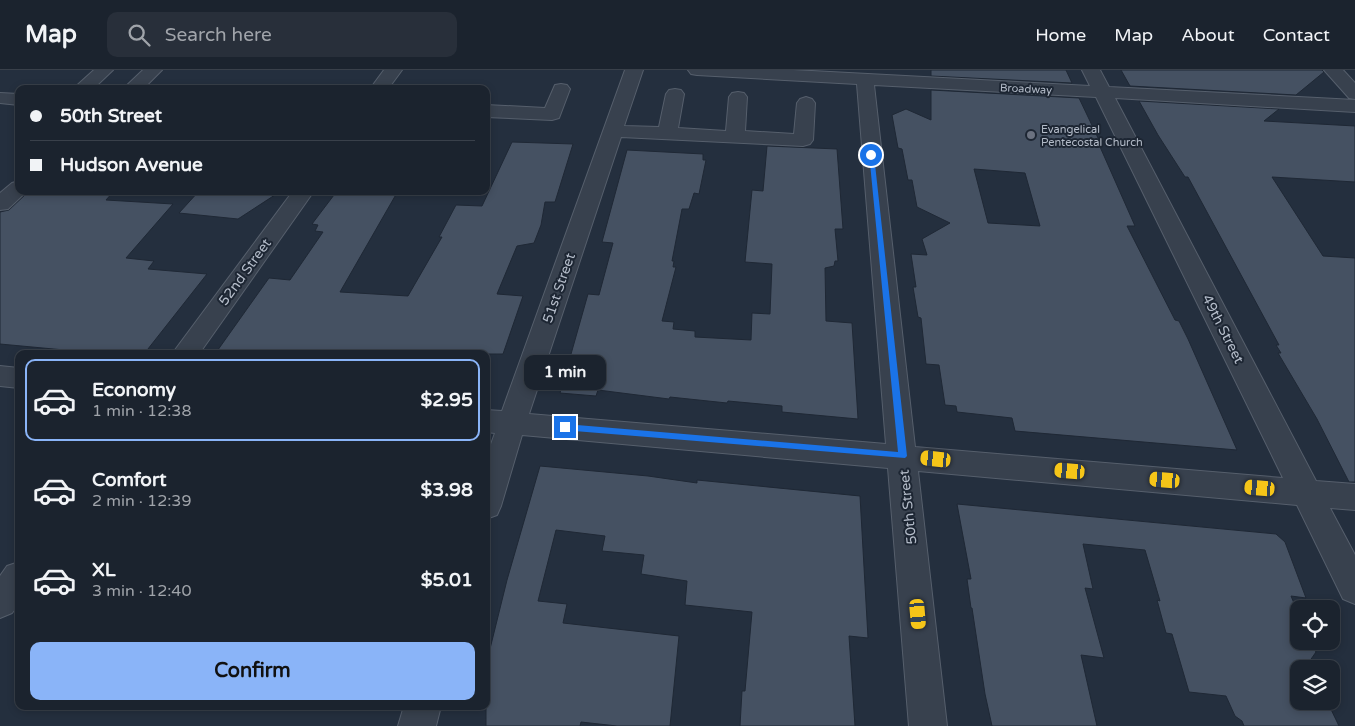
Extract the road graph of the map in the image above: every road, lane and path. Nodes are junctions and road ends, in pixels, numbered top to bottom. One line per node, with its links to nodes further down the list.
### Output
1 (104, 70): 9 (street)
2 (153, 70): 10 (street)
3 (393, 70): 11 (street)
4 (634, 70): 21 (street, 51st Street)
5 (697, 70): 7 (street, Broadway)
6 (1333, 70): 14 (street)
7 (865, 79): 8 (street, Broadway); 31 (street, 50th Street)
8 (1096, 81): 19 (street, Broadway); 33 (street, 49th Street)
9 (87, 85)
10 (136, 85)
11 (382, 85)
12 (561, 89): 20 (street)
13 (675, 94): 22 (street)
14 (1355, 94)
15 (738, 97): 23 (street)
16 (0, 98): 17 (street)
17 (15, 100)
18 (806, 102): 23 (street)
19 (1355, 106)
20 (490, 111)
21 (613, 131): 22 (street); 30 (street, 51st Street)
22 (667, 134): 23 (street)
23 (735, 135)
24 (15, 191): 26 (street)
25 (301, 195): 27 (street, 52nd Street)
26 (0, 204)
27 (188, 350)
28 (0, 376): 29 (street)
29 (15, 378)
30 (499, 422): 31 (street); 32 (street, 51st Street)
31 (902, 456): 33 (street); 40 (street, 50th Street)
32 (490, 480)
33 (1307, 493): 34 (street); 36 (street, 49th Street)
34 (1355, 497)
35 (15, 582): 37 (street)
36 (1355, 588)
37 (0, 602)
38 (422, 710): 39 (street)
39 (416, 726)
40 (928, 726)

